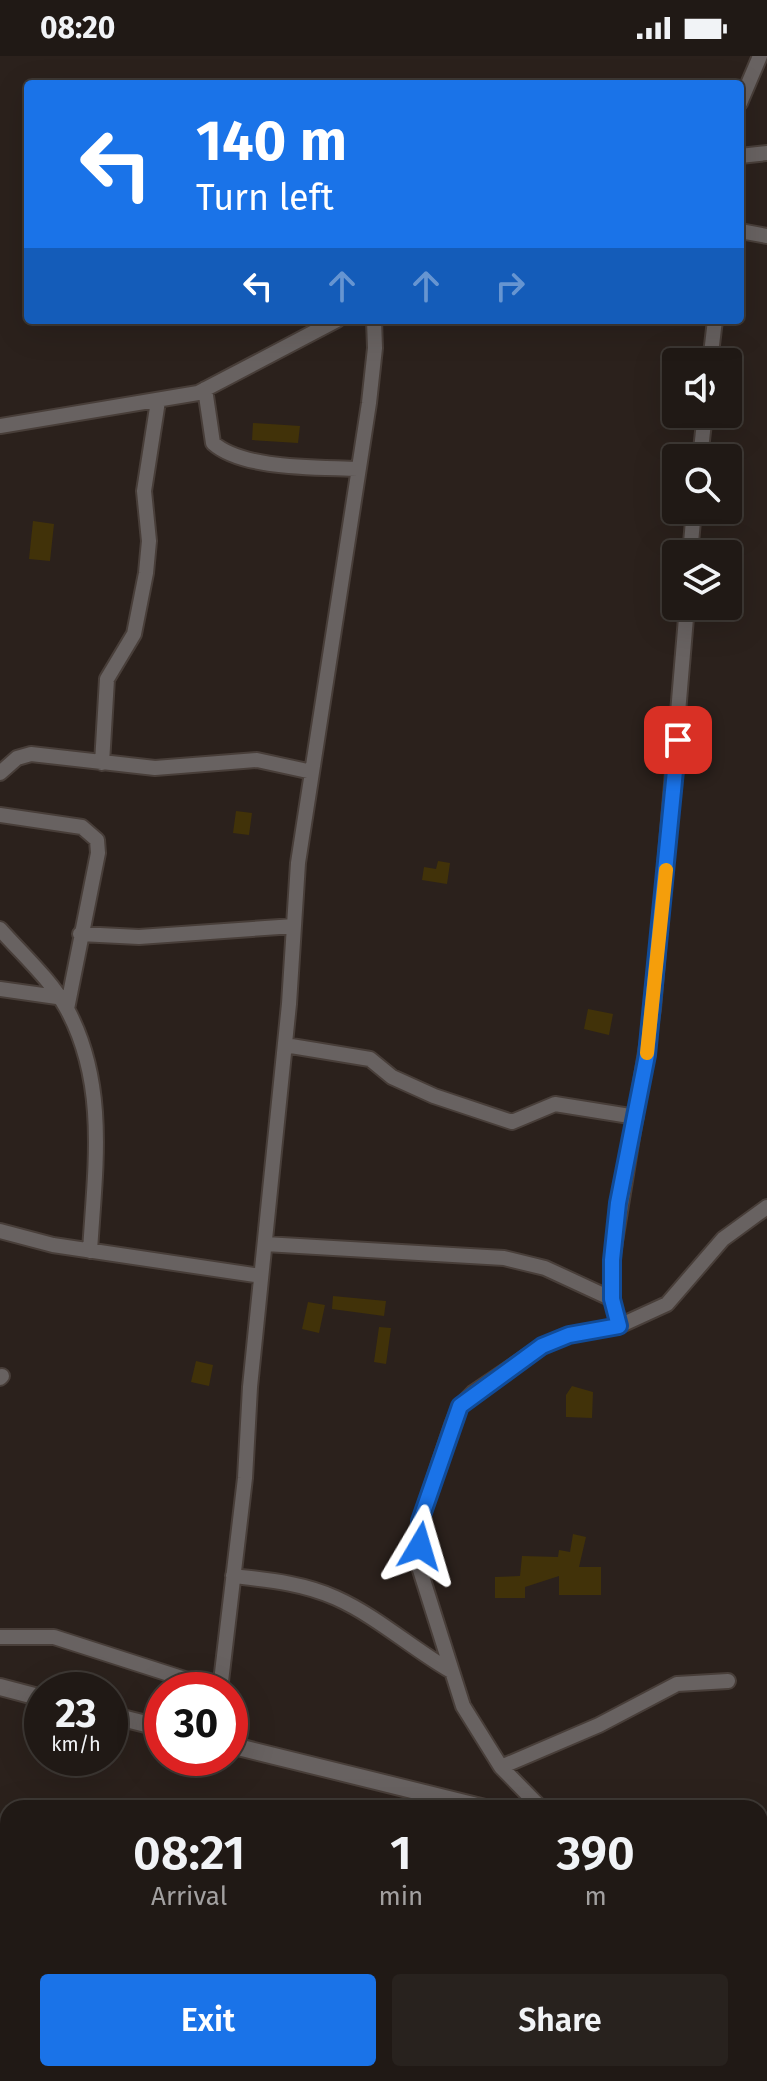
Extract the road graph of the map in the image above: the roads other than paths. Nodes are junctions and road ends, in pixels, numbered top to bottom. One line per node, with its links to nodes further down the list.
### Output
1 (755, 60): 2 (street)
2 (744, 92)
3 (767, 153): 4 (street)
4 (744, 156)
5 (744, 232): 6 (street)
6 (767, 236)
7 (329, 324): 11 (street)
8 (374, 324): 14 (street)
9 (715, 324): 10 (street)
10 (712, 348)
11 (205, 389): 12 (street); 14 (street)
12 (158, 401): 13 (street); 16 (street)
13 (0, 426)
14 (358, 469): 17 (street)
15 (686, 620): 26 (street)
16 (102, 763): 17 (street); 18 (street)
17 (312, 772): 20 (street)
18 (0, 773)
19 (0, 815): 22 (street)
20 (294, 926): 22 (street); 25 (street)
21 (0, 929): 24 (street)
22 (80, 934): 24 (street)
23 (0, 989): 24 (street)
24 (62, 1003): 30 (street)
25 (285, 1045): 26 (street); 29 (street)
26 (636, 1117): 32 (street)
27 (767, 1207): 33 (street)
28 (0, 1231): 30 (street)
29 (265, 1244): 31 (street); 32 (street)
30 (90, 1251): 31 (street)
31 (261, 1276): 34 (street)
32 (612, 1299): 33 (street)
33 (619, 1326): 36 (street)
34 (233, 1576): 36 (street); 38 (street)
35 (0, 1637): 37 (street)
36 (451, 1671): 43 (street)
37 (163, 1672)
38 (221, 1672)
39 (728, 1681): 43 (street)
40 (0, 1687): 41 (street)
41 (24, 1693)
42 (248, 1749): 44 (street)
43 (501, 1767): 45 (street)
44 (453, 1800)
45 (533, 1800)

